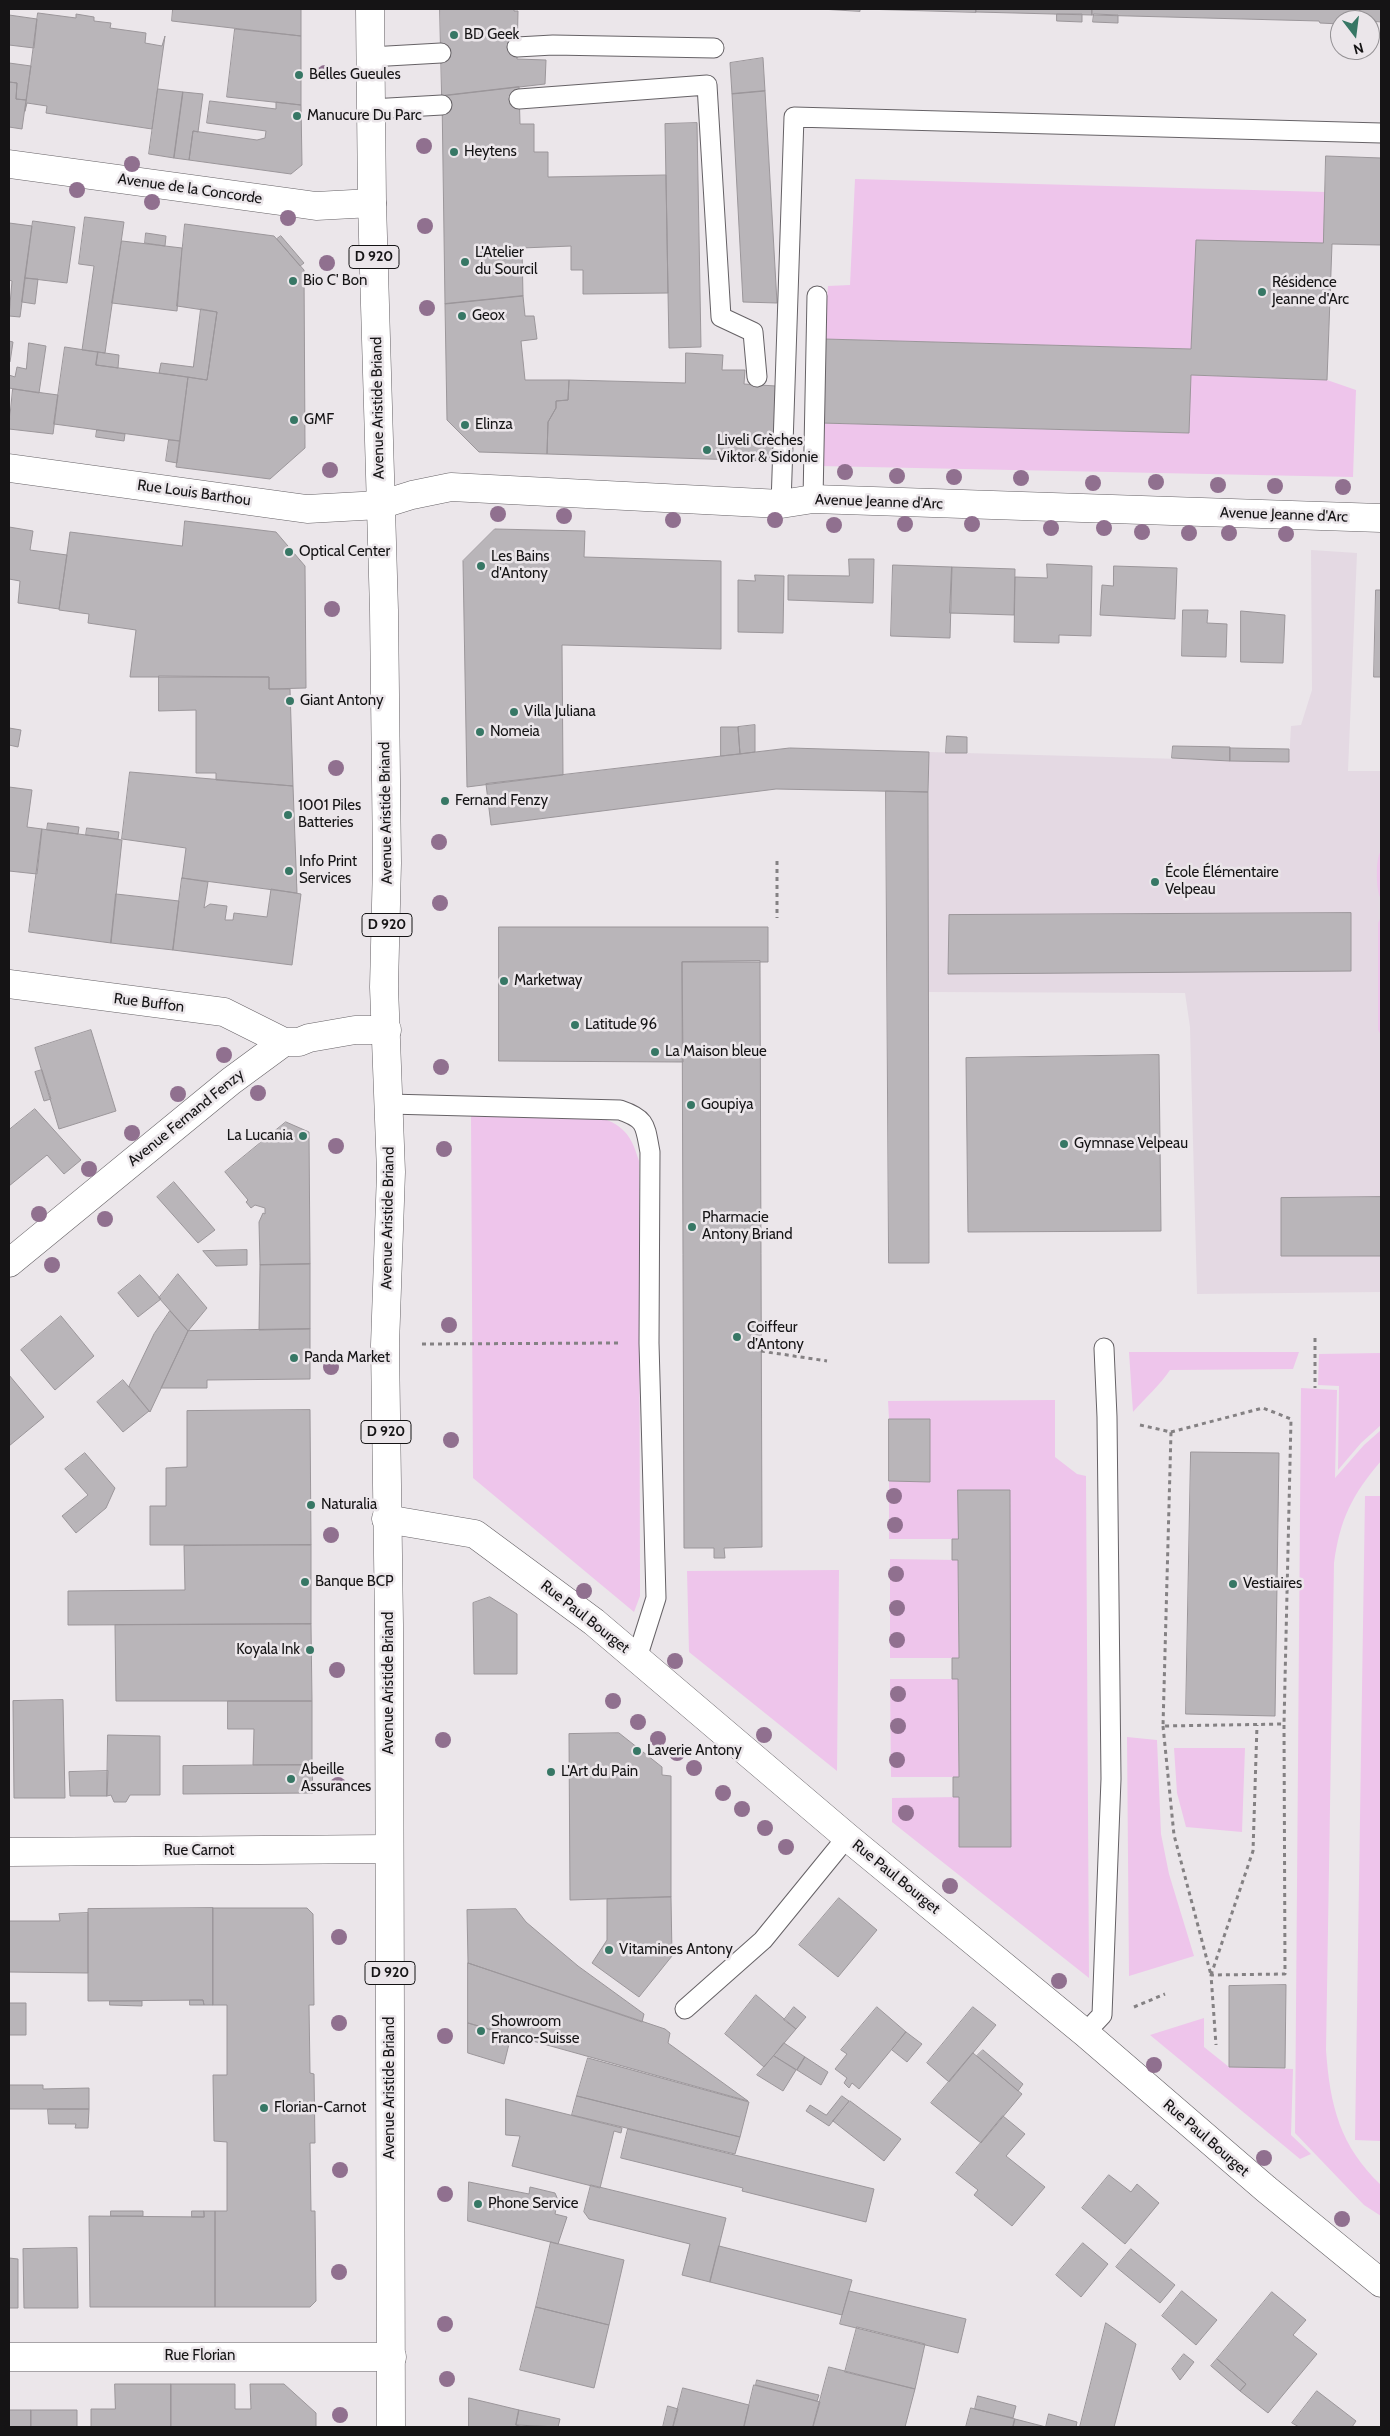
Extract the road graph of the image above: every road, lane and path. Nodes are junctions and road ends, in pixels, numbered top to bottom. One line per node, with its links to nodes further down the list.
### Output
1 (370, 9): 5 (street, Avenue Aristide Briand / D 920)
2 (517, 47): 3 (lane)
3 (714, 48)
4 (441, 53): 5 (lane)
5 (370, 57): 8 (street, Avenue Aristide Briand / D 920)
6 (519, 99): 13 (lane)
7 (442, 105): 8 (lane)
8 (371, 109): 11 (street, Avenue Aristide Briand / D 920)
9 (1381, 134): 16 (lane)
10 (9, 164): 11 (street, Avenue de la Concorde)
11 (372, 202): 17 (street, Avenue Aristide Briand / D 920)
12 (817, 296): 15 (lane)
13 (757, 377)
14 (9, 468): 17 (street, Rue Louis Barthou)
15 (813, 499): 16 (street, Avenue Jeanne d'Arc); 18 (street, Avenue Jeanne d'Arc)
16 (781, 504): 17 (street, Avenue Jeanne d'Arc)
17 (380, 505): 22 (street, Avenue Aristide Briand / D 920)
18 (1381, 518)
19 (777, 861): 20 (path)
20 (777, 918)
21 (9, 984): 23 (street, Rue Buffon)
22 (387, 1030): 23 (street, Avenue Fernand Fenzy); 24 (street, Avenue Aristide Briand / D 920)
23 (284, 1042): 25 (street, Avenue Fernand Fenzy)
24 (389, 1104): 27 (lane); 28 (street, Avenue Aristide Briand / D 920)
25 (9, 1263)
26 (1314, 1338): 32 (path)
27 (649, 1343): 28 (path); 36 (lane)
28 (385, 1344): 35 (street, Avenue Aristide Briand / D 920)
29 (1104, 1348): 33 (lane)
30 (761, 1350): 31 (path)
31 (827, 1361)
32 (1315, 1388)
33 (1107, 1417): 34 (path); 47 (lane)
34 (1171, 1432): 37 (path); 39 (path)
35 (386, 1519): 36 (street, Rue Paul Bourget); 41 (street, Avenue Aristide Briand / D 920)
36 (637, 1658): 40 (street, Rue Paul Bourget)
37 (1284, 1724): 38 (path); 43 (path)
38 (1257, 1725): 39 (path); 43 (path)
39 (1163, 1726): 43 (path)
40 (847, 1838): 46 (lane); 47 (street, Rue Paul Bourget)
41 (388, 1849): 42 (street, Rue Carnot); 51 (street, Avenue Aristide Briand / D 920)
42 (9, 1852)
43 (1211, 1975): 48 (path)
44 (1165, 1994): 45 (path)
45 (1135, 2006)
46 (685, 2009)
47 (1085, 2033): 49 (street, Rue Paul Bourget)
48 (1216, 2045)
49 (1381, 2283)
50 (9, 2357): 51 (street, Rue Florian)
51 (392, 2357): 52 (street, Avenue Aristide Briand / D 920)
52 (391, 2427)

